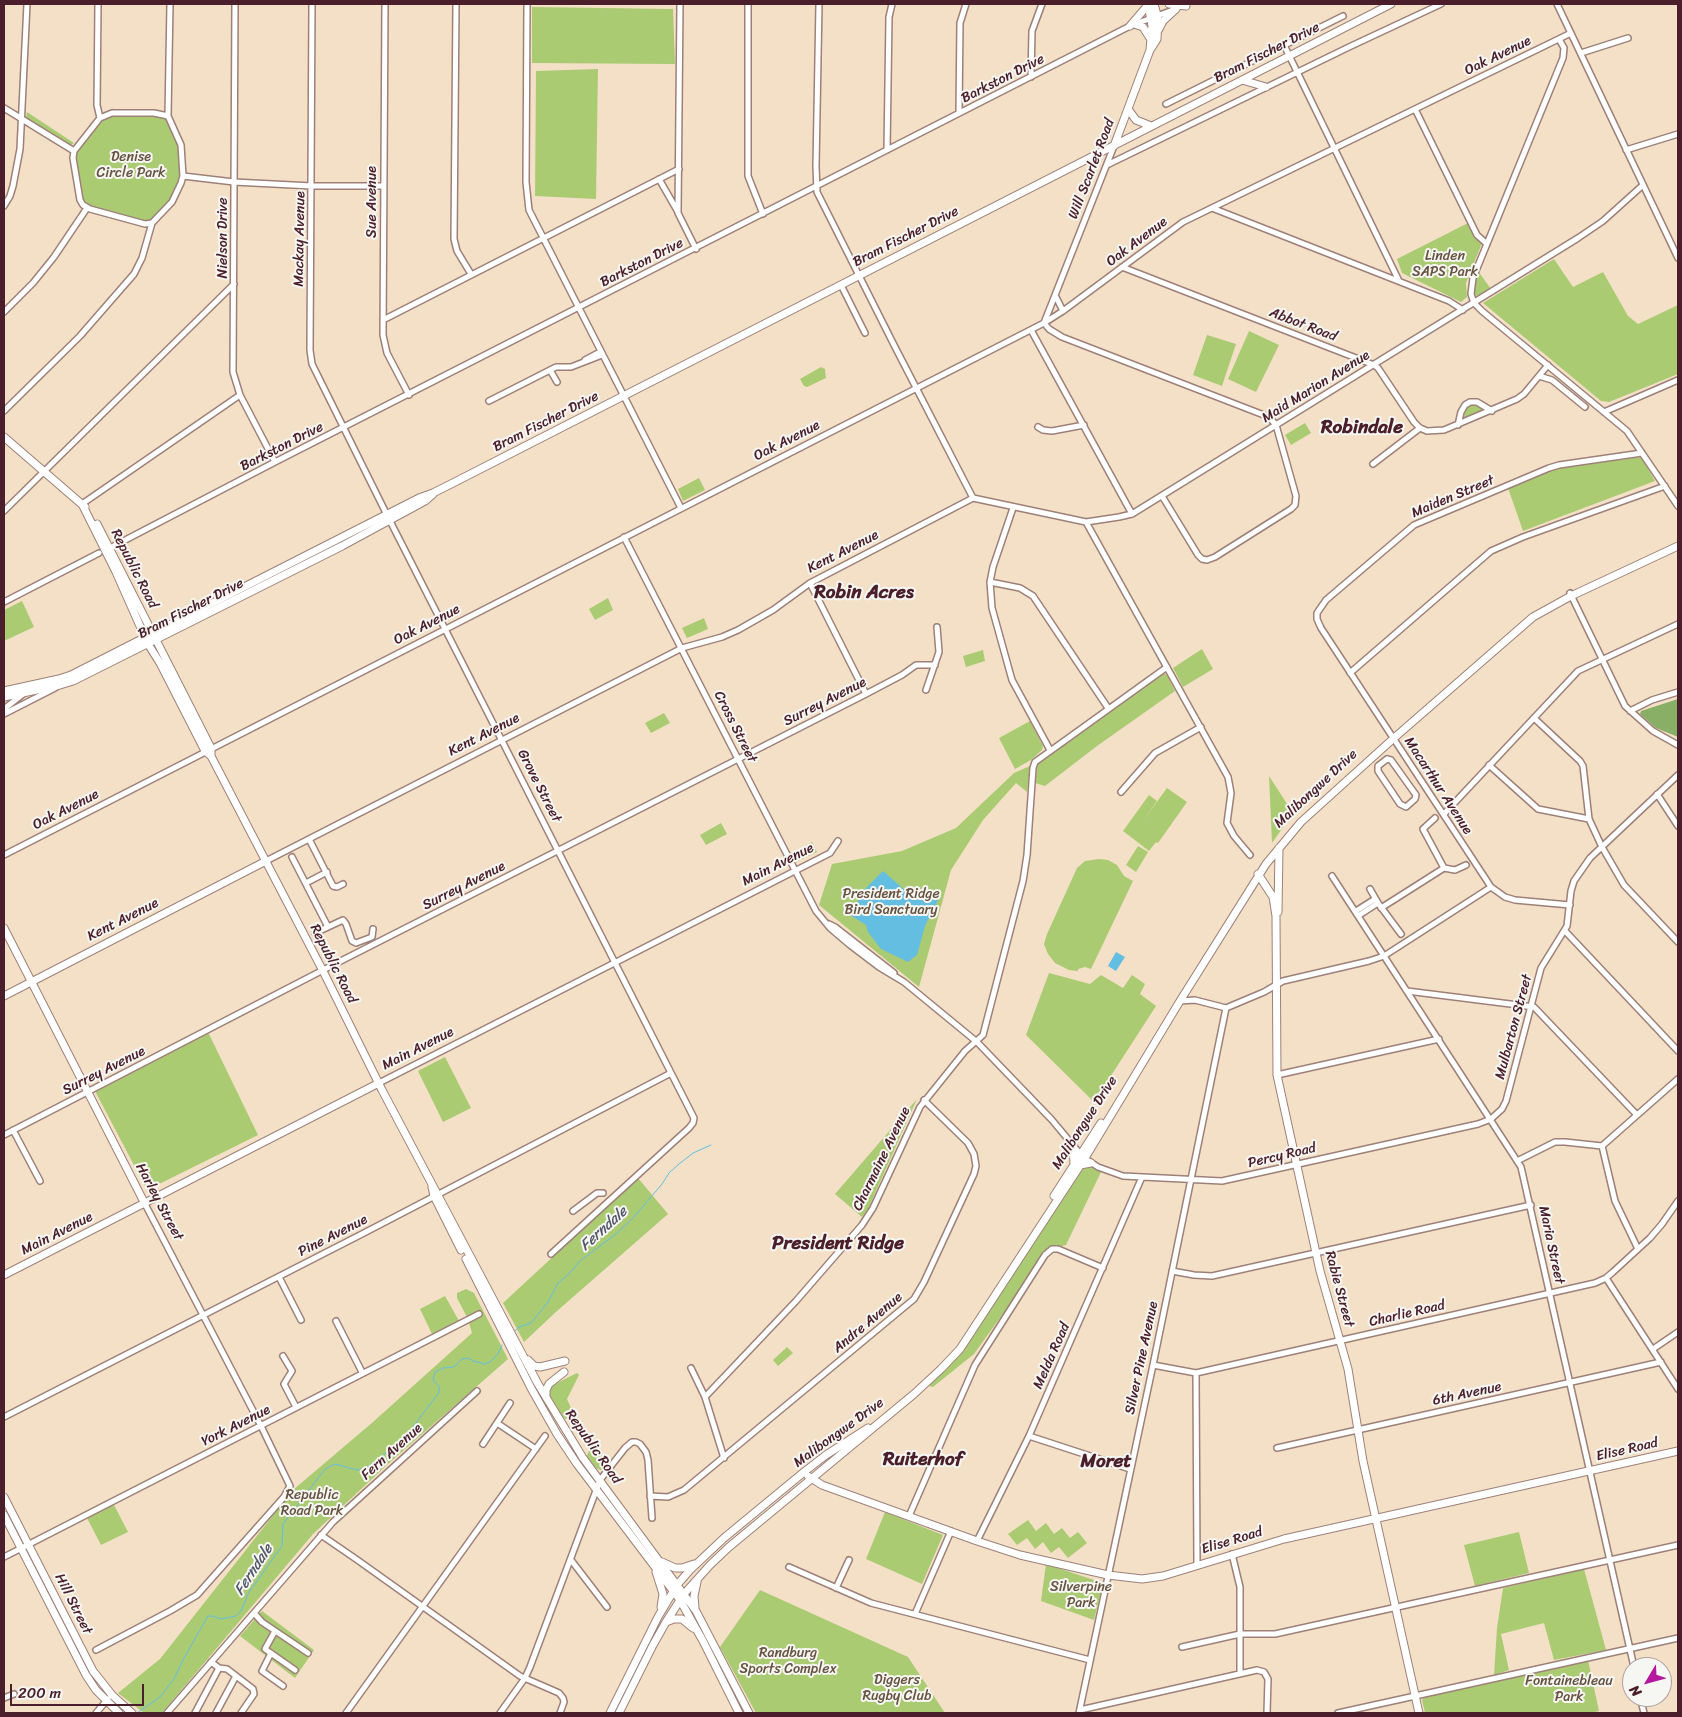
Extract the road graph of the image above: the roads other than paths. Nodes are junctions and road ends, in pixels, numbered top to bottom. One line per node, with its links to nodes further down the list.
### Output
1 (27, 4): 44 (street)
2 (98, 4): 45 (street)
3 (170, 4): 43 (street)
4 (235, 4): 57 (street, Nielson Drive)
5 (312, 4): 59 (street, Mackay Avenue)
6 (386, 4): 60 (street, Sue Avenue)
7 (456, 4): 73 (street)
8 (528, 4): 68 (street)
9 (680, 4): 54 (street)
10 (748, 4): 66 (street)
11 (819, 4): 61 (street)
12 (892, 4): 50 (street)
13 (966, 4): 42 (street)
14 (1042, 4): 35 (street)
15 (1150, 4): 22 (main road); 24 (main road)
16 (1169, 4): 20 (main road)
17 (1391, 4): 33 (main road, Bram Fischer Drive)
18 (1441, 4): 34 (street, Bram Fischer Drive)
19 (1557, 4): 26 (street)
20 (1190, 5): 21 (street, Barkston Drive)
21 (1176, 8): 22 (street, Barkston Drive); 25 (main road)
22 (1154, 16): 24 (street, Barkston Drive); 25 (main road, Will Scarlet Road); 28 (main road, Will Scarlet Road)
23 (1343, 16): 30 (street, Bram Fischer Drive)
24 (1132, 25): 28 (main road); 35 (street, Barkston Drive)
25 (1158, 32): 31 (main road, Will Scarlet Road)
26 (1571, 33): 29 (street, Oak Avenue); 32 (street)
27 (1628, 38): 32 (street)
28 (1150, 39): 31 (main road, Will Scarlet Road)
29 (1560, 39): 41 (street, Oak Avenue); 69 (street)
30 (1284, 45): 33 (street); 38 (street, Bram Fischer Drive)
31 (1150, 50): 40 (main road, Will Scarlet Road)
32 (1581, 54): 51 (street)
33 (1290, 56): 34 (street); 36 (main road, Bram Fischer Drive)
34 (1298, 71): 37 (street, Bram Fischer Drive); 49 (street)
35 (1031, 77): 42 (street, Barkston Drive)
36 (1242, 80): 37 (main road); 46 (main road, Bram Fischer Drive)
37 (1266, 87): 53 (street, Bram Fischer Drive)
38 (1166, 104)
39 (4, 108): 44 (street)
40 (1128, 109): 46 (main road); 48 (main road, Will Scarlet Road)
41 (1415, 109): 49 (street, Oak Avenue); 69 (street)
42 (959, 113): 50 (street, Barkston Drive)
43 (168, 116): 45 (street); 55 (street)
44 (22, 118): 52 (street); 62 (street)
45 (100, 118): 52 (street)
46 (1151, 126): 48 (main road, Bram Fischer Drive)
47 (1678, 134): 51 (street)
48 (1114, 146): 53 (street, Will Scarlet Road); 74 (main road, Bram Fischer Drive)
49 (1335, 148): 64 (street, Oak Avenue); 75 (street)
50 (887, 150): 61 (street, Barkston Drive)
51 (1626, 150): 58 (street)
52 (74, 151): 63 (street)
53 (1106, 165): 78 (street, Will Scarlet Road)
54 (679, 170): 56 (street); 65 (street)
55 (183, 176): 57 (street); 67 (street)
56 (659, 179): 65 (street); 68 (street)
57 (234, 182): 59 (street); 76 (street, Nielson Drive)
58 (1643, 185): 71 (street); 79 (street, Maid Marion Avenue)
59 (312, 186): 60 (street); 108 (street, Mackay Avenue)
60 (383, 186): 84 (street, Sue Avenue)
61 (816, 187): 66 (street, Barkston Drive); 74 (street)
62 (4, 206)
63 (87, 208): 67 (street); 83 (street)
64 (1212, 208): 72 (street, Oak Avenue); 75 (street)
65 (678, 213): 70 (street)
66 (763, 214): 70 (street, Barkston Drive)
67 (152, 223): 101 (street)
68 (542, 238): 73 (street); 80 (street)
69 (1487, 244): 79 (street)
70 (696, 248): 80 (street, Barkston Drive)
71 (1678, 258)
72 (1122, 267): 82 (street, Oak Avenue); 89 (street, Abbot Road)
73 (471, 274): 84 (street)
74 (858, 276): 77 (main road, Bram Fischer Drive); 95 (street)
75 (1399, 281): 81 (street)
76 (234, 284): 96 (street, Nielson Drive); 115 (street)
77 (841, 285): 87 (street); 98 (main road, Bram Fischer Drive)
78 (1056, 296): 82 (street); 85 (street, Will Scarlet Road)
79 (1474, 303): 81 (street, Maid Marion Avenue); 90 (street)
80 (578, 309): 88 (street); 97 (street, Barkston Drive)
81 (1463, 310): 89 (street, Maid Marion Avenue)
82 (1063, 311): 85 (street, Oak Avenue)
83 (4, 312)
84 (383, 320): 97 (street, Sue Avenue)
85 (1044, 323): 86 (street, Oak Avenue); 105 (street)
86 (1031, 330): 95 (street, Oak Avenue); 104 (street)
87 (865, 333)
88 (601, 353): 91 (street); 98 (street)
89 (1374, 365): 105 (street, Maid Marion Avenue); 109 (street)
90 (1548, 365): 92 (street); 103 (street)
91 (550, 370): 94 (street); 99 (street)
92 (1539, 376): 100 (street); 102 (street)
93 (1678, 380): 103 (street)
94 (557, 382)
95 (916, 388): 118 (street); 121 (street, Oak Avenue)
96 (240, 395): 112 (street, Nielson Drive); 119 (street)
97 (409, 395): 108 (street, Barkston Drive)
98 (623, 396): 121 (street); 125 (main road, Bram Fischer Drive)
99 (489, 401)
100 (1585, 407)
101 (4, 411)
102 (1492, 411): 106 (street); 106 (street)
103 (1604, 412): 111 (street)
104 (1084, 425): 107 (street); 124 (street)
105 (1276, 425): 117 (street, Maid Marion Avenue); 117 (street)
106 (1458, 425): 109 (street)
107 (1038, 427)
108 (345, 428): 112 (street, Barkston Drive); 113 (street, Mackay Avenue)
109 (1420, 428): 114 (street)
110 (4, 437): 115 (main road, Republic Road)
111 (1642, 453): 116 (street); 137 (street, Maiden Street)
112 (275, 462): 129 (street, Barkston Drive)
113 (361, 462): 125 (street, Grove Street)
114 (1373, 464)
115 (44, 471): 119 (main road, Republic Road); 123 (street)
116 (1665, 486): 120 (street); 146 (street)
117 (1162, 496): 124 (street, Maid Marion Avenue)
118 (973, 498): 122 (street, Maid Marion Avenue); 131 (street, Kent Avenue)
119 (82, 504): 129 (main road, Republic Road)
120 (1678, 506)
121 (682, 508): 127 (street, Oak Avenue)
122 (1013, 508): 126 (street, Maid Marion Avenue); 130 (street)
123 (4, 511)
124 (1132, 514): 126 (street, Maid Marion Avenue)
125 (388, 518): 136 (street, Grove Street); 138 (main road, Bram Fischer Drive); 140 (main road, Bram Fischer Drive)
126 (1086, 522): 145 (street)
127 (624, 537): 136 (street, Oak Avenue); 142 (street, Cross Street)
128 (1678, 546): 132 (main road, Malibongwe Drive)
129 (105, 551): 133 (street, Barkston Drive); 138 (main road, Republic Road); 139 (main road, Republic Road)
130 (990, 582): 155 (street); 164 (street)
131 (810, 583): 142 (street, Kent Avenue); 153 (street)
132 (1570, 595): 143 (street); 161 (main road, Malibongwe Drive)
133 (4, 602)
134 (1678, 624): 143 (street)
135 (937, 627): 144 (street)
136 (445, 628): 162 (street, Grove Street); 165 (street, Oak Avenue)
137 (1321, 628): 146 (street, Macarthur Avenue)
138 (152, 632): 139 (main road, Bram Fischer Drive); 140 (main road, Republic Road)
139 (145, 636): 141 (main road, Republic Road); 147 (main road, Bram Fischer Drive)
140 (156, 640): 141 (main road, Bram Fischer Drive); 165 (main road, Republic Road)
141 (148, 644): 148 (main road, Bram Fischer Drive); 165 (main road, Republic Road)
142 (682, 648): 162 (street, Kent Avenue); 166 (street, Cross Street)
143 (1602, 660): 157 (street); 159 (street)
144 (935, 665): 149 (street); 153 (street, Surrey Avenue)
145 (1167, 667): 155 (street); 160 (street)
146 (1350, 673): 161 (street, Macarthur Avenue)
147 (32, 685): 150 (main road, Bram Fischer Drive); 151 (street)
148 (60, 685): 151 (main road, Bram Fischer Drive); 158 (street)
149 (926, 690)
150 (4, 691)
151 (25, 692): 154 (main road, Bram Fischer Drive); 156 (street)
152 (1678, 692): 157 (street)
153 (866, 694): 166 (street, Surrey Avenue)
154 (4, 697)
155 (1108, 708): 164 (street)
156 (4, 709)
157 (1630, 711): 163 (street)
158 (4, 714)
159 (1534, 718): 167 (street); 175 (street)
160 (1201, 727): 171 (street); 182 (street)
161 (1393, 737): 169 (street, Macarthur Avenue); 180 (main road, Malibongwe Drive); 190 (main road, Malibongwe Drive)
162 (502, 740): 177 (street, Kent Avenue); 181 (street, Grove Street)
163 (1678, 745)
164 (1050, 750): 220 (street)
165 (209, 752): 183 (street, Oak Avenue); 185 (main road, Republic Road)
166 (739, 758): 181 (street, Surrey Avenue); 188 (street, Cross Street)
167 (1489, 765): 173 (street); 175 (street)
168 (1678, 775): 172 (street, Mulbarton Street)
169 (1422, 782): 170 (street); 173 (street, Macarthur Avenue)
170 (1412, 789): 170 (street)
171 (1122, 792)
172 (1657, 794): 176 (street); 179 (street, Mulbarton Street)
173 (1444, 814): 194 (street, Macarthur Avenue)
174 (1435, 818): 187 (street)
175 (1589, 819): 179 (street)
176 (1678, 826)
177 (309, 839): 185 (street, Kent Avenue); 189 (street)
178 (838, 841): 188 (street, Main Avenue)
179 (1602, 847): 197 (street, Mulbarton Street); 206 (street)
180 (1279, 848): 190 (main road, Malibongwe Drive); 199 (main road)
181 (559, 850): 208 (street, Grove Street); 209 (street, Surrey Avenue)
182 (1250, 854)
183 (4, 855)
184 (292, 856): 192 (street)
185 (266, 861): 209 (main road, Republic Road); 210 (main road, Kent Avenue)
186 (1466, 864): 187 (street)
187 (1444, 868): 196 (street)
188 (795, 870): 208 (street, Main Avenue); 220 (street, Cross Street)
189 (327, 872): 192 (street); 193 (street)
190 (1258, 874): 199 (main road, Rabie Street); 212 (main road, Malibongwe Drive); 233 (main road, Malibongwe Drive)
191 (1332, 876): 198 (street, Maria Street)
192 (306, 883): 200 (street)
193 (343, 884)
194 (1491, 887): 197 (street, Macarthur Avenue); 207 (street)
195 (1370, 889): 196 (street)
196 (1378, 903): 198 (street); 205 (street)
197 (1570, 905): 203 (street, Mulbarton Street)
198 (1357, 914): 207 (street, Maria Street)
199 (1276, 916): 211 (main road, Rabie Street)
200 (328, 927): 202 (street); 204 (street)
201 (4, 928): 210 (main road, Harley Street)
202 (373, 929)
203 (1565, 931): 217 (street, Mulbarton Street); 221 (street)
204 (315, 933)
205 (1400, 934)
206 (1678, 942)
207 (1384, 956): 211 (street); 213 (street, Maria Street)
208 (616, 962): 222 (street, Grove Street); 225 (street, Main Avenue)
209 (322, 971): 225 (main road, Republic Road); 226 (street, Surrey Avenue)
210 (31, 982): 214 (main road, Kent Avenue); 226 (main road, Harley Street)
211 (1276, 985): 218 (street); 223 (main road, Rabie Street)
212 (1188, 990): 215 (street); 216 (main road, Malibongwe Drive)
213 (1407, 991): 217 (street); 219 (street, Maria Street)
214 (4, 996)
215 (1195, 1000): 216 (street); 218 (street)
216 (1180, 1001): 235 (main road, Malibongwe Drive)
217 (1532, 1006): 228 (street); 229 (street, Mulbarton Street)
218 (1226, 1008): 240 (street, Silver Pine Avenue)
219 (1438, 1039): 223 (street); 229 (street, Maria Street)
220 (977, 1042): 227 (street, Charmaine Avenue); 232 (street, Cross Street)
221 (1678, 1051)
222 (671, 1073): 242 (street, Pine Avenue); 243 (street, Grove Street)
223 (1277, 1074): 237 (main road, Rabie Street)
224 (1678, 1079): 228 (street)
225 (379, 1083): 242 (main road, Republic Road); 245 (main road, Main Avenue)
226 (88, 1092): 230 (street, Surrey Avenue); 245 (main road, Harley Street)
227 (924, 1100): 276 (street, Charmaine Avenue); 290 (street, Andre Avenue)
228 (1638, 1115): 234 (street)
229 (1491, 1119): 236 (street, Maria Street); 237 (street, Percy Road)
230 (13, 1130): 231 (street, Surrey Avenue); 241 (street)
231 (4, 1135)
232 (1071, 1143): 233 (main road); 235 (street, Cross Street); 238 (main road)
233 (1088, 1143): 235 (main road, Malibongwe Drive)
234 (1602, 1146): 236 (street); 248 (street)
235 (1085, 1158): 238 (main road, Malibongwe Drive); 239 (street, Percy Road)
236 (1519, 1160): 246 (street, Maria Street)
237 (1296, 1164): 240 (street, Percy Road); 249 (main road, Rabie Street)
238 (1077, 1165): 292 (main road, Malibongwe Drive); 294 (main road, Malibongwe Drive)
239 (1142, 1177): 240 (street, Percy Road); 251 (street, Melda Road)
240 (1190, 1179): 252 (street, Silver Pine Avenue)
241 (40, 1181)
242 (436, 1195): 254 (street, Pine Avenue); 263 (main road, Republic Road); 296 (main road, Republic Road)
243 (606, 1197): 247 (street); 250 (street)
244 (1678, 1201): 248 (street)
245 (145, 1204): 253 (main road, Main Avenue); 258 (street, Harley Street)
246 (1531, 1205): 249 (street); 256 (street, Maria Street)
247 (573, 1210)
248 (1638, 1249): 255 (street)
249 (1316, 1253): 252 (street); 262 (main road, Rabie Street)
250 (551, 1254)
251 (1103, 1268): 285 (street, Melda Road); 300 (street)
252 (1172, 1271): 268 (street, Silver Pine Avenue)
253 (4, 1275)
254 (279, 1277): 258 (street, Pine Avenue); 259 (street)
255 (1606, 1278): 256 (street, Charlie Road); 264 (street)
256 (1550, 1293): 262 (street, Charlie Road); 273 (street, Maria Street)
257 (479, 1314): 270 (street, York Avenue)
258 (203, 1315): 280 (street, Pine Avenue); 282 (street, Harley Street)
259 (301, 1320)
260 (336, 1321): 270 (street)
261 (1678, 1332): 264 (street)
262 (1340, 1340): 272 (street, Charlie Road); 283 (main road, Rabie Street)
263 (518, 1348): 266 (main road); 277 (main road, Republic Road)
264 (1653, 1349): 267 (street)
265 (282, 1356): 279 (street)
266 (565, 1361)
267 (1661, 1362): 273 (street, 6th Avenue); 274 (street)
268 (1153, 1365): 272 (street, Charlie Road); 291 (street, Silver Pine Avenue)
269 (691, 1368): 276 (street)
270 (362, 1372): 279 (street, York Avenue)
271 (564, 1372): 277 (main road)
272 (1196, 1373): 315 (street)
273 (1570, 1383): 283 (street, 6th Avenue); 293 (street, Maria Street)
274 (1678, 1389)
275 (477, 1392): 304 (street, Fern Avenue)
276 (705, 1397): 290 (street)
277 (546, 1399): 295 (main road, Republic Road)
278 (510, 1403): 281 (street)
279 (296, 1407): 282 (street, York Avenue)
280 (4, 1417)
281 (497, 1423): 286 (street); 288 (street)
282 (261, 1426): 307 (street, York Avenue); 336 (street, Harley Street)
283 (1358, 1430): 287 (street, 6th Avenue); 302 (main road, Rabie Street)
284 (545, 1436): 288 (street)
285 (1030, 1436): 291 (street); 305 (street, Melda Road)
286 (483, 1444)
287 (1277, 1448)
288 (536, 1449): 322 (street)
289 (1678, 1451): 293 (main road, Elise Road)
290 (724, 1458): 297 (street, Andre Avenue)
291 (1130, 1469): 318 (street, Silver Pine Avenue)
292 (804, 1472): 294 (main road, Elise Road); 313 (main road, Malibongwe Drive)
293 (1590, 1472): 302 (main road, Elise Road); 312 (street, Maria Street)
294 (811, 1479): 300 (main road, Elise Road); 317 (main road, Malibongwe Drive)
295 (600, 1480): 296 (street); 297 (street); 314 (main road, Republic Road)
296 (597, 1490): 310 (street); 314 (main road, Republic Road)
297 (650, 1496): 301 (street)
298 (4, 1498): 307 (main road, Hill Street)
299 (4, 1515): 307 (main road, Hill Street)
300 (909, 1516): 303 (main road, Elise Road)
301 (652, 1518)
302 (1376, 1519): 308 (main road, Elise Road); 324 (main road, Rabie Street)
303 (951, 1531): 305 (main road, Elise Road); 327 (street)
304 (320, 1536): 322 (street); 326 (street, Fern Avenue)
305 (977, 1541): 318 (main road, Elise Road)
306 (1678, 1545): 312 (street)
307 (25, 1547): 309 (street, York Avenue); 349 (main road, Hill Street); 352 (main road, Hill Street)
308 (1232, 1554): 315 (main road, Elise Road); 331 (street)
309 (4, 1557)
310 (571, 1560): 323 (street); 346 (street)
311 (849, 1560): 320 (street)
312 (1610, 1560): 324 (street); 335 (street, Maria Street)
313 (699, 1561): 314 (main road); 319 (main road, Malibongwe Drive)
314 (657, 1564): 319 (main road, Republic Road); 328 (main road)
315 (1197, 1565): 318 (main road, Elise Road)
316 (789, 1567): 320 (street)
317 (702, 1573): 321 (main road, Malibongwe Drive); 325 (main road)
318 (1108, 1575): 340 (street, Silver Pine Avenue)
319 (675, 1588): 321 (main road, Republic Road); 328 (main road, Malibongwe Drive)
320 (836, 1588): 327 (street)
321 (682, 1597): 325 (main road, Republic Road); 329 (main road, Malibongwe Drive); 333 (main road, Republic Road)
322 (423, 1606): 346 (street); 361 (street)
323 (607, 1608)
324 (1396, 1608): 331 (street); 350 (main road, Rabie Street)
325 (696, 1611): 367 (main road, Republic Road)
326 (254, 1613): 330 (street); 341 (street, Fern Avenue)
327 (915, 1614): 340 (street)
328 (658, 1617): 364 (main road, Malibongwe Drive)
329 (666, 1622): 333 (main road); 365 (main road, Malibongwe Drive)
330 (275, 1631): 337 (street); 338 (street)
331 (1240, 1634): 334 (street); 344 (street)
332 (1678, 1638): 335 (street)
333 (703, 1641): 366 (main road, Republic Road)
334 (1182, 1647)
335 (1630, 1649): 339 (street, Maria Street); 350 (street)
336 (96, 1650)
337 (272, 1653): 343 (street); 347 (street)
338 (308, 1653)
339 (1632, 1657)
340 (1090, 1660): 353 (street, Silver Pine Avenue)
341 (211, 1662): 342 (street); 357 (street, Fern Avenue)
342 (219, 1668): 345 (street); 358 (street)
343 (295, 1670)
344 (1240, 1674): 353 (street); 368 (street)
345 (236, 1676): 359 (street); 360 (street)
346 (524, 1678): 362 (street); 363 (street)
347 (284, 1686)
348 (14, 1694): 351 (street)
349 (112, 1695): 352 (street); 356 (main road, Hill Street)
350 (1415, 1696): 369 (street); 370 (main road, Rabie Street)
351 (4, 1698)
352 (106, 1701): 354 (street); 355 (main road, Hill Street)
353 (1080, 1712)
354 (96, 1713)
355 (119, 1713)
356 (132, 1713)
357 (167, 1713)
358 (195, 1713)
359 (216, 1713)
360 (241, 1713)
361 (346, 1713)
362 (500, 1713)
363 (560, 1713)
364 (610, 1713)
365 (620, 1713)
366 (739, 1713)
367 (749, 1713)
368 (1267, 1713)
369 (1338, 1713)
370 (1419, 1713)

